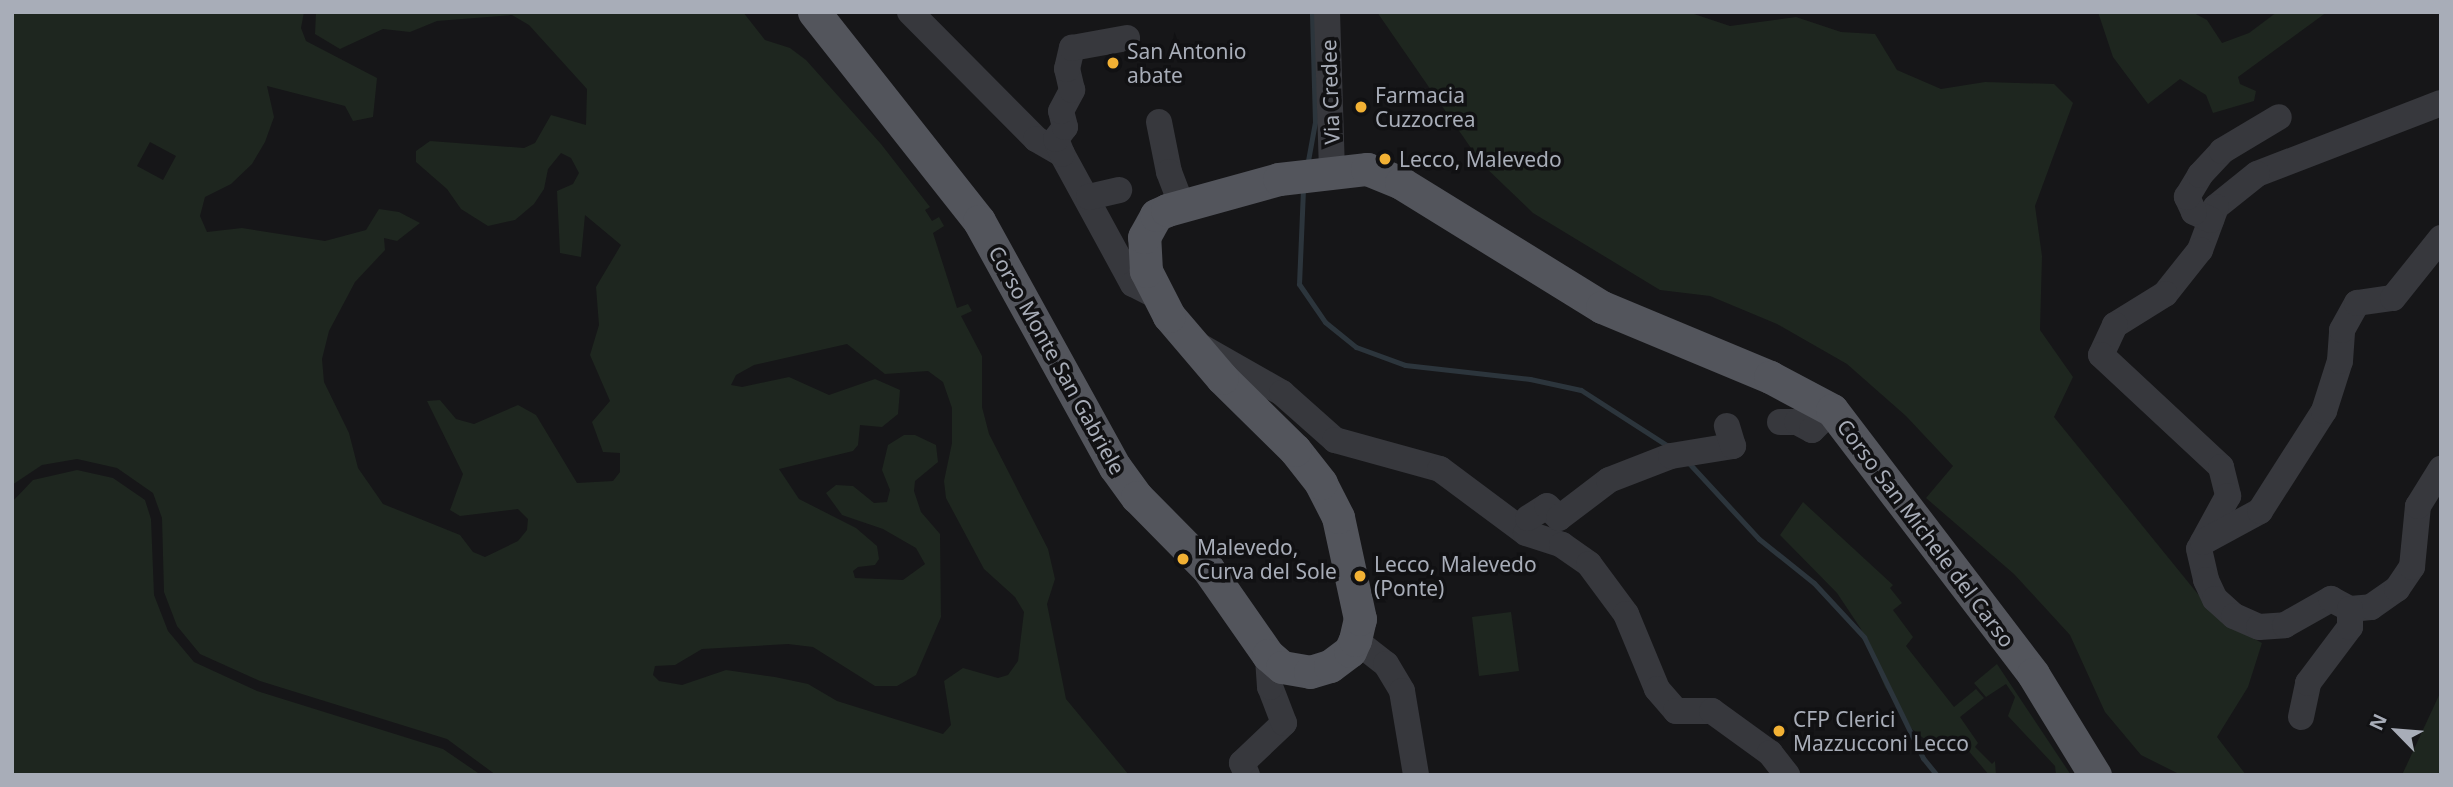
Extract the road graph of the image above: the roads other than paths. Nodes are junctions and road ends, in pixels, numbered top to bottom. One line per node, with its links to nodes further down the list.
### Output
1 (814, 12): 25 (main road, Corso Monte San Gabriele)
2 (910, 12): 8 (street)
3 (1327, 12): 9 (street, Via Credee)
4 (1127, 38): 8 (street)
5 (2441, 103): 13 (street)
6 (2279, 117): 13 (street)
7 (1159, 122): 12 (street)
8 (1062, 154): 11 (street)
9 (1332, 172): 12 (main road, Corso San Michele del Carso); 17 (main road, Corso San Michele del Carso)
10 (1119, 190): 11 (street)
11 (1089, 197): 15 (street)
12 (1182, 206): 15 (main road)
13 (2211, 220): 22 (street)
14 (2441, 238): 22 (street)
15 (1157, 296): 16 (main road)
16 (1190, 342): 24 (main road); 29 (street)
17 (1832, 410): 18 (street); 30 (main road, Corso San Michele del Carso)
18 (1780, 422)
19 (1727, 426): 21 (street)
20 (2441, 470): 23 (street)
21 (1528, 518)
22 (2203, 542): 23 (street)
23 (2350, 609): 26 (street)
24 (1355, 640): 25 (main road, Corso Monte San Gabriele); 28 (street)
25 (1268, 655): 27 (street)
26 (2301, 718)
27 (1247, 775)
28 (1416, 775)
29 (1787, 775)
30 (2095, 775)

